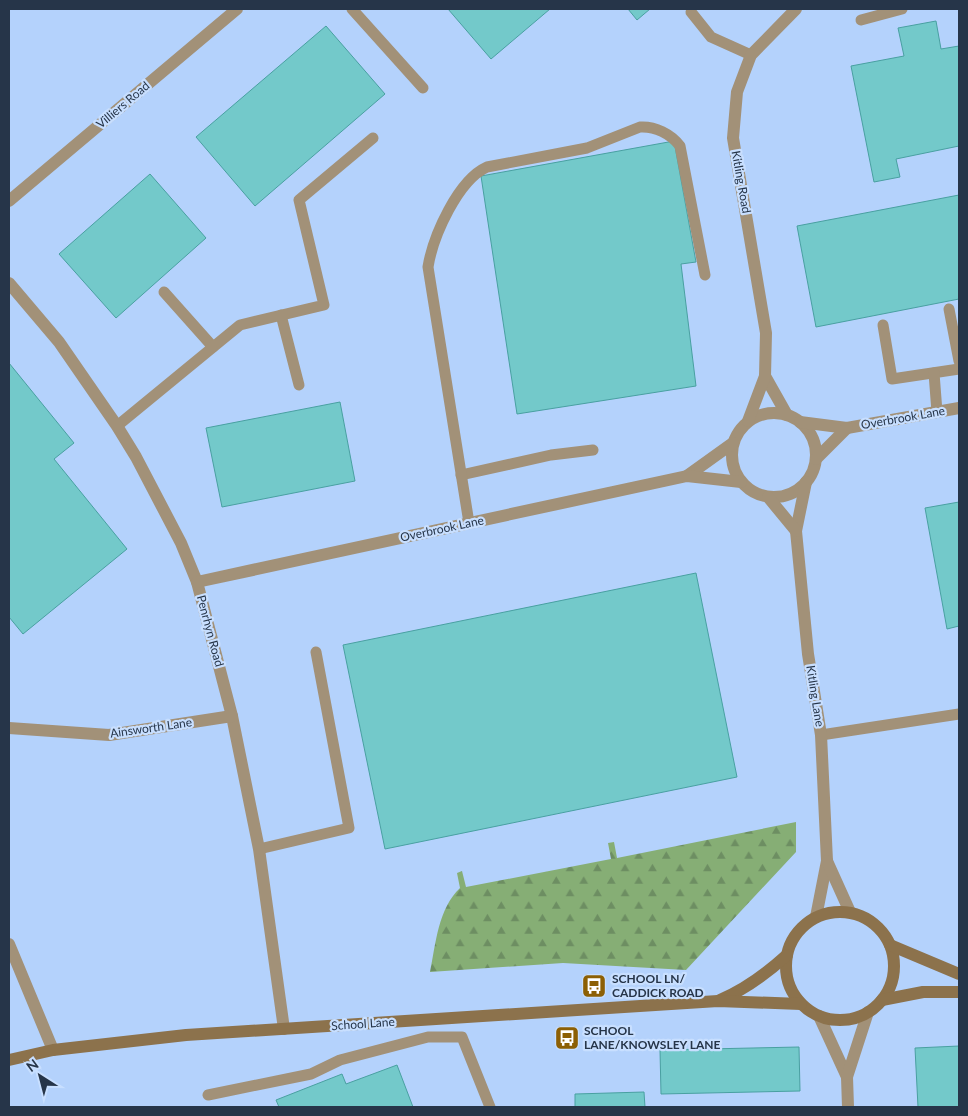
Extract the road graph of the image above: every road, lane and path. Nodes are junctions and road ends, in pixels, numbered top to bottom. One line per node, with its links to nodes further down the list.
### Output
1 (237, 9): 10 (street, Villiers Road)
2 (352, 9): 8 (lane)
3 (796, 9): 7 (street, Kitling Road)
4 (902, 9): 6 (lane)
5 (691, 12): 7 (lane)
6 (861, 20)
7 (751, 55): 21 (street, Kitling Road)
8 (423, 88)
9 (374, 138): 15 (lane)
10 (9, 201)
11 (705, 275): 33 (lane)
12 (9, 283): 28 (street, Penrhyn Road)
13 (164, 292): 17 (lane)
14 (949, 309): 18 (lane)
15 (281, 315): 17 (lane); 22 (lane)
16 (883, 325): 20 (lane)
17 (213, 347): 28 (lane)
18 (959, 361)
19 (959, 369): 20 (lane)
20 (934, 373): 24 (lane)
21 (766, 376): 25 (street, Kitling Road); 26 (street, Kitling Road)
22 (299, 385)
23 (959, 408): 24 (street, Overbrook Lane)
24 (937, 412): 29 (street, Overbrook Lane)
25 (787, 415): 26 (street); 27 (street)
26 (748, 421): 30 (street)
27 (800, 422): 29 (street, Overbrook Lane); 32 (street)
28 (117, 426): 40 (street, Penrhyn Road)
29 (847, 428): 32 (street, Overbrook Lane)
30 (733, 444): 34 (street, Overbrook Lane); 35 (street)
31 (593, 450): 33 (lane)
32 (816, 459): 36 (street)
33 (462, 475): 38 (lane)
34 (687, 476): 35 (street, Overbrook Lane); 38 (street, Overbrook Lane)
35 (741, 482): 37 (street)
36 (806, 482): 37 (street); 39 (street, Kitling Lane)
37 (768, 497): 39 (street)
38 (469, 523): 40 (street, Overbrook Lane)
39 (796, 531): 45 (street, Kitling Lane)
40 (197, 582): 43 (street, Penrhyn Road)
41 (316, 652): 46 (lane)
42 (959, 714): 45 (lane)
43 (232, 716): 44 (street, Ainsworth Lane); 46 (street, Penrhyn Road)
44 (9, 728)
45 (821, 735): 47 (street, Kitling Lane)
46 (259, 849): 60 (street, Penrhyn Road)
47 (827, 861): 48 (street, Kitling Lane); 49 (street, Kitling Lane)
48 (850, 912): 49 (main road); 51 (main road)
49 (816, 917): 52 (main road)
50 (9, 944): 61 (street)
51 (890, 945): 53 (main road); 55 (main road)
52 (787, 955): 56 (main road, School Lane); 57 (main road)
53 (959, 974)
54 (959, 992): 55 (main road)
55 (882, 1000): 58 (main road)
56 (718, 1001): 57 (main road, School Lane); 60 (main road, School Lane)
57 (801, 1004): 59 (main road)
58 (868, 1012): 59 (main road); 63 (street)
59 (819, 1016): 63 (street)
60 (284, 1029): 61 (main road, School Lane)
61 (53, 1050): 62 (main road, School Lane)
62 (9, 1060)
63 (847, 1077): 66 (street)
64 (208, 1095): 65 (lane)
65 (490, 1107)
66 (848, 1107)

